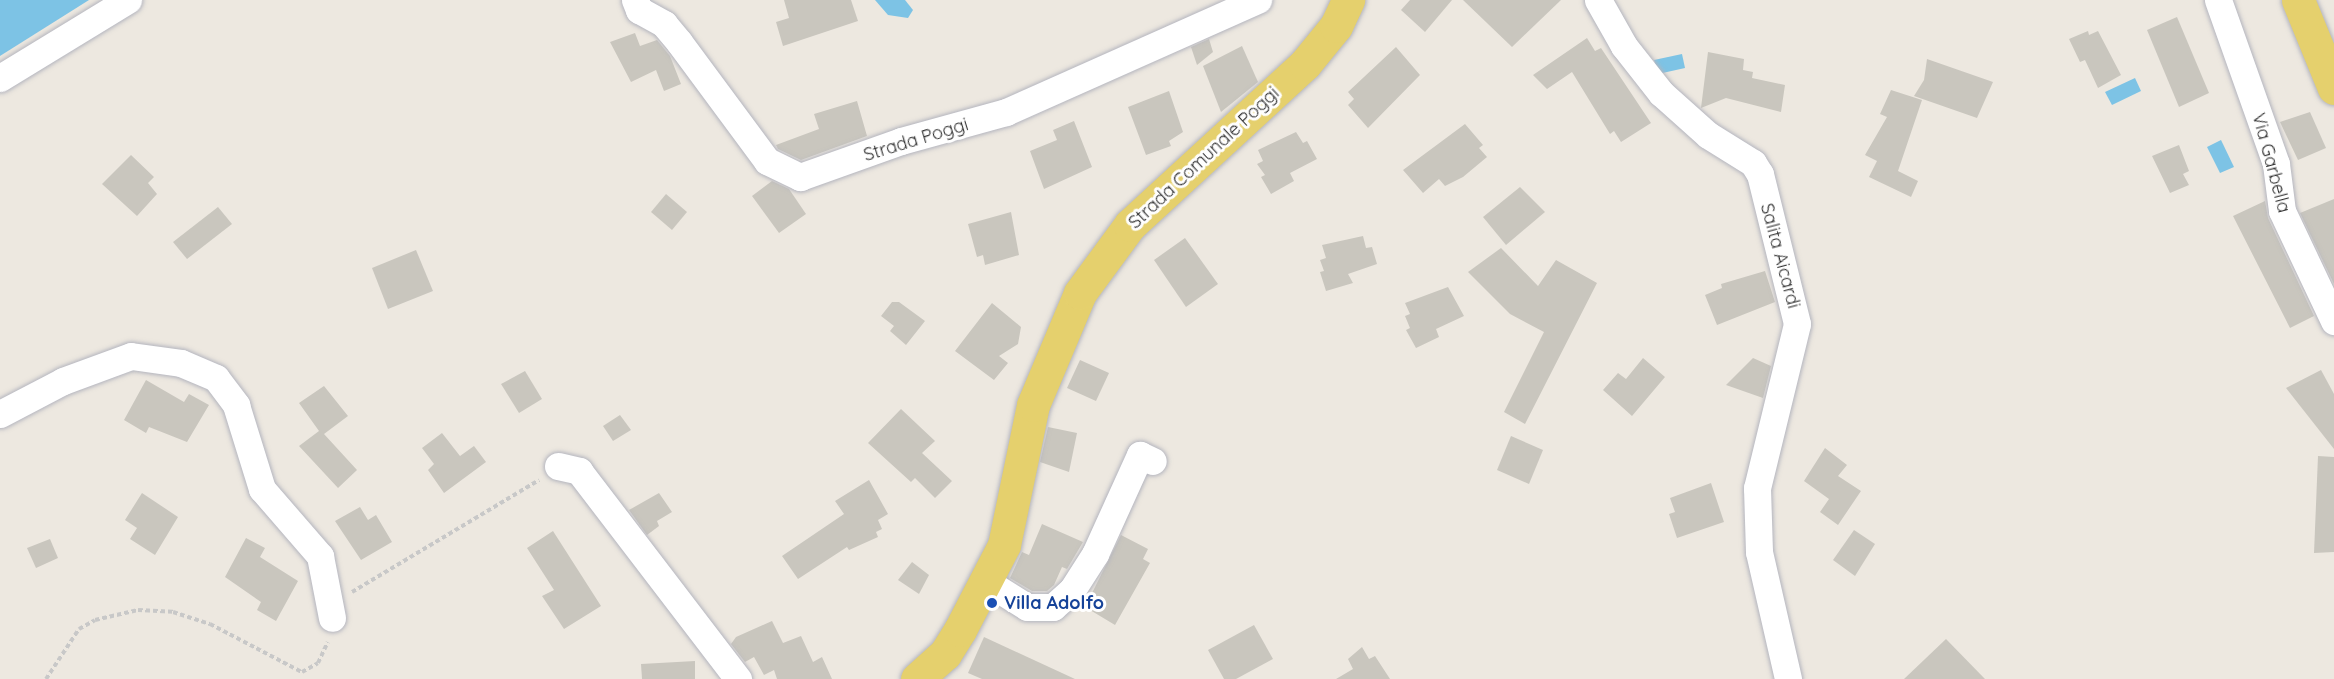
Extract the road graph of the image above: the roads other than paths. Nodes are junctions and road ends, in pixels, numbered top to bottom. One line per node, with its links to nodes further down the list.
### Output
1 (128, 0): 8 (street)
2 (635, 0): 3 (street, Strada Poggi)
3 (1258, 0)
4 (1348, 0): 14 (main road, Strada Comunale Poggi)
5 (1598, 0): 18 (street, Salita Aicardi)
6 (2218, 0): 10 (street, Via Garbella)
7 (2298, 0): 9 (main road)
8 (0, 78)
9 (2334, 88)
10 (2334, 321)
11 (0, 414): 15 (street)
12 (1153, 461): 14 (street)
13 (558, 466): 16 (street)
14 (987, 582): 17 (main road, Strada Comunale Poggi)
15 (332, 612)
16 (738, 679)
17 (917, 679)
18 (1788, 679)

